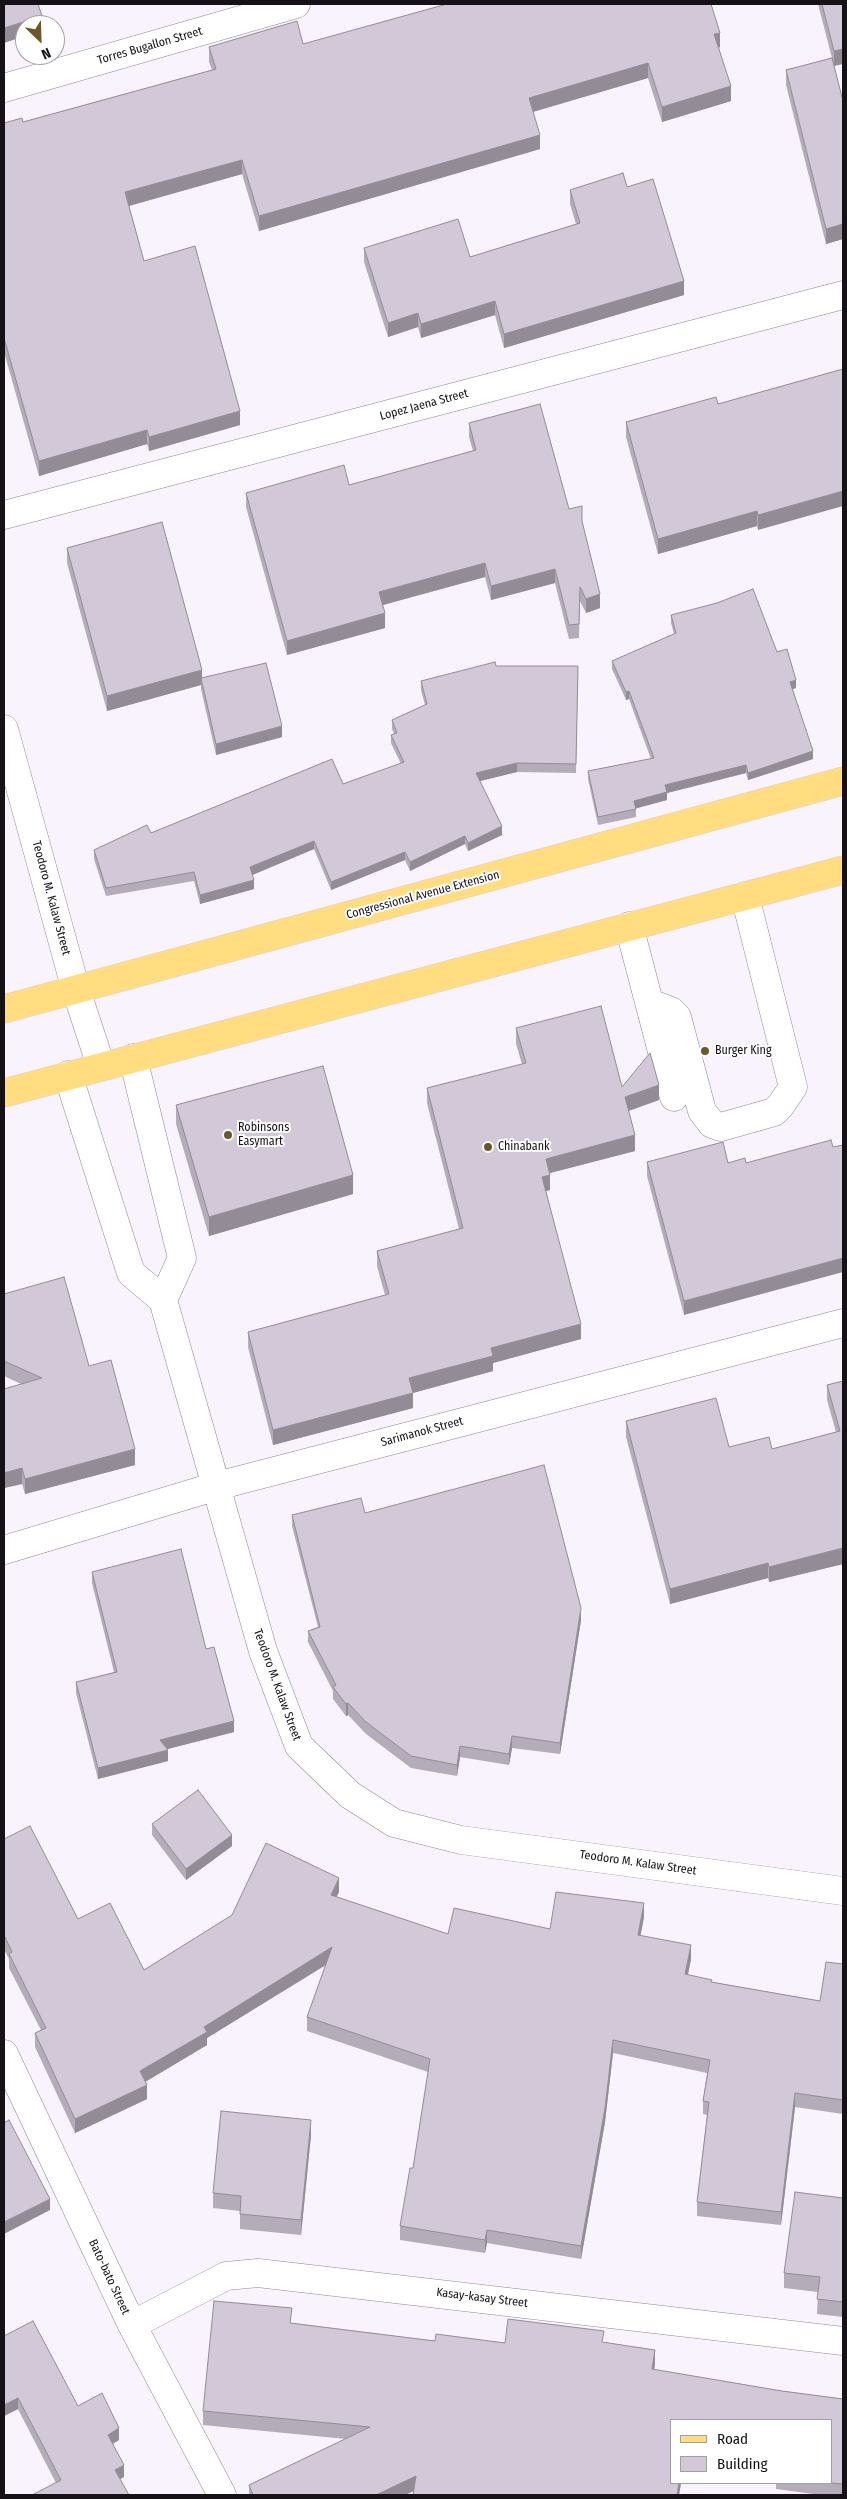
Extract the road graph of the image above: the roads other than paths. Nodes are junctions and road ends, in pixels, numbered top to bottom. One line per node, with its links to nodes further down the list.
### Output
1 (296, 4): 2 (street, Torres Bugallon Street)
2 (4, 88)
3 (843, 295): 4 (street, Lopez Jaena Street)
4 (4, 516)
5 (4, 730): 10 (street, Teodoro M. Kalaw Street)
6 (843, 781): 10 (main road, Congressional Avenue Extension)
7 (843, 870): 8 (main road)
8 (745, 896): 9 (main road); 11 (street)
9 (629, 926): 11 (street); 13 (main road)
10 (76, 990): 12 (main road, Congressional Avenue Extension); 14 (street, Teodoro M. Kalaw Street)
11 (650, 1003): 17 (street)
12 (4, 1009)
13 (133, 1058): 14 (main road); 18 (street)
14 (101, 1066): 15 (main road)
15 (68, 1075): 16 (main road); 18 (street)
16 (4, 1092)
17 (674, 1098)
18 (163, 1300): 20 (street, Teodoro M. Kalaw Street)
19 (843, 1323): 20 (street, Sarimanok Street)
20 (217, 1486): 21 (street, Sarimanok Street); 22 (street, Teodoro M. Kalaw Street)
21 (4, 1550)
22 (843, 1891)
23 (4, 2054): 24 (street, Bato-bato Street)
24 (132, 2324): 25 (street, Kasay-kasay Street); 26 (street, Bato-bato Street)
25 (843, 2341)
26 (222, 2495)

